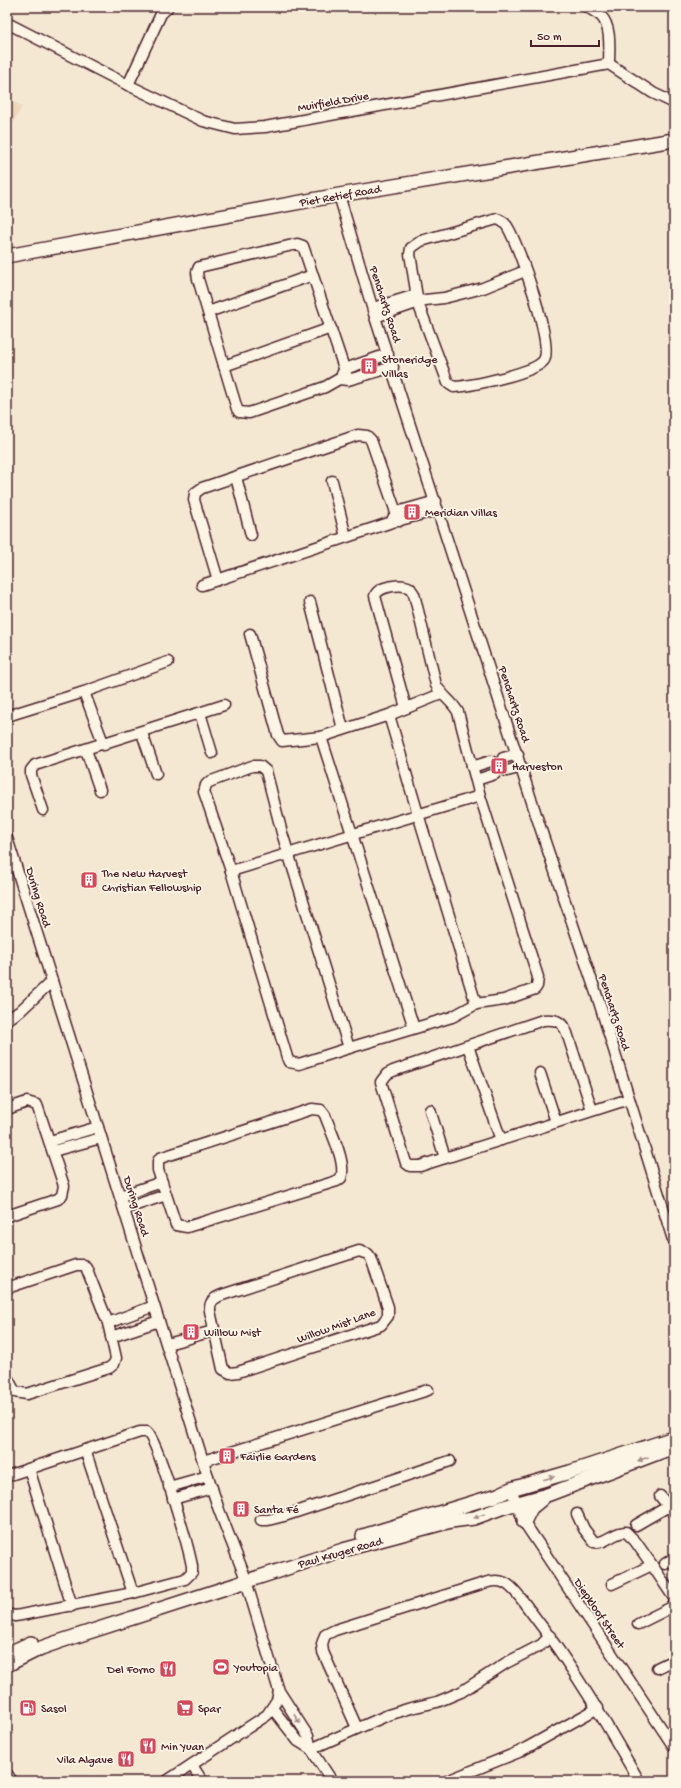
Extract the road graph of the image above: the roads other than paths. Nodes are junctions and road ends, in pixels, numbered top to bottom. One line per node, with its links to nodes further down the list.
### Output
1 (168, 7): 5 (street)
2 (587, 7): 4 (street)
3 (7, 23): 5 (street, Muirfield Drive)
4 (609, 64): 5 (street, Muirfield Drive); 6 (street)
5 (128, 85)
6 (674, 103)
7 (674, 140): 8 (street, Piet Retief Road)
8 (339, 195): 9 (street, Piet Retief Road); 14 (street, Penchartz Road)
9 (7, 256)
10 (525, 271): 12 (street); 12 (street); 12 (street)
11 (313, 275): 13 (street); 13 (street); 15 (street)
12 (420, 299): 14 (street)
13 (208, 312): 17 (street)
14 (374, 312): 16 (street, Penchartz Road)
15 (331, 328): 17 (street); 19 (street)
16 (388, 354): 18 (street, Penchartz Road); 19 (street)
17 (224, 366): 20 (street)
18 (392, 367): 20 (street); 23 (street, Penchartz Road)
19 (345, 369): 20 (street)
20 (344, 380)
21 (236, 477): 24 (street); 25 (street); 27 (street)
22 (332, 481): 26 (street)
23 (437, 506): 24 (street); 45 (street, Penchartz Road)
24 (395, 519): 26 (street)
25 (251, 535)
26 (346, 537): 27 (street)
27 (218, 580): 28 (street)
28 (202, 585)
29 (310, 602): 39 (street)
30 (250, 634): 41 (street)
31 (168, 662): 32 (street)
32 (84, 692): 38 (street); 42 (street)
33 (441, 694): 35 (street); 35 (street); 48 (street)
34 (224, 705): 36 (street)
35 (406, 708): 37 (street)
36 (200, 714): 40 (street); 44 (street)
37 (389, 715): 39 (street); 57 (street)
38 (7, 716)
39 (343, 729): 41 (street)
40 (142, 732): 42 (street); 51 (street)
41 (321, 737): 58 (street)
42 (104, 744): 43 (street)
43 (86, 750): 54 (street); 56 (street)
44 (212, 753)
45 (518, 754): 46 (street); 49 (street, Penchartz Road)
46 (503, 758)
47 (491, 762): 48 (street)
48 (472, 766): 53 (street)
49 (522, 767): 50 (street); 69 (street, Penchartz Road)
50 (507, 770)
51 (156, 774)
52 (495, 774): 53 (street)
53 (476, 780): 55 (street)
54 (100, 790)
55 (480, 796): 57 (street); 63 (street)
56 (43, 810)
57 (418, 814): 58 (street); 63 (street)
58 (353, 835): 60 (street); 65 (street)
59 (7, 838): 62 (street, During Road)
60 (289, 854): 61 (street); 61 (street); 67 (street)
61 (231, 871): 67 (street)
62 (52, 981): 64 (street); 74 (street, During Road)
63 (476, 1004): 65 (street)
64 (7, 1020)
65 (414, 1028): 67 (street)
66 (468, 1046): 72 (street); 76 (street); 79 (street)
67 (350, 1048)
68 (540, 1073): 73 (street)
69 (629, 1100): 72 (street); 85 (street, Penchartz Road)
70 (7, 1108): 77 (street)
71 (430, 1110): 79 (street)
72 (592, 1110): 73 (street)
73 (556, 1122): 76 (street)
74 (98, 1127): 75 (street, During Road); 77 (street)
75 (101, 1138): 78 (street); 82 (street, During Road)
76 (501, 1140): 79 (street)
77 (50, 1141): 78 (street)
78 (54, 1151): 84 (street)
79 (446, 1158)
80 (162, 1182): 81 (street); 81 (street); 82 (street)
81 (166, 1195): 83 (street)
82 (120, 1196): 83 (street, During Road)
83 (124, 1208): 87 (street, During Road)
84 (7, 1216)
85 (674, 1244)
86 (7, 1288): 89 (street)
87 (154, 1306): 88 (street, During Road); 89 (street)
88 (159, 1321): 91 (street); 92 (street, During Road)
89 (108, 1323): 91 (street)
90 (214, 1331): 90 (street, Willow Mist Lane); 92 (street)
91 (111, 1337): 93 (street)
92 (166, 1344): 98 (street, During Road)
93 (7, 1377)
94 (428, 1390): 98 (street)
95 (674, 1438): 105 (street, Paul Kruger Road, one-way to 95)
96 (674, 1447): 106 (street, Paul Kruger Road, one-way to 106)
97 (85, 1450): 100 (street); 103 (street); 120 (street)
98 (203, 1461): 102 (street, During Road)
99 (450, 1461): 112 (street)
100 (29, 1469): 101 (street); 122 (street)
101 (7, 1476)
102 (208, 1476): 103 (street); 104 (street, During Road)
103 (169, 1487): 108 (street)
104 (212, 1488): 108 (street); 118 (street, During Road)
105 (511, 1489): 109 (street, Diepkloof Street); 118 (street, Paul Kruger Road)
106 (547, 1495): 109 (street, Paul Kruger Road); 113 (street)
107 (660, 1496): 110 (street)
108 (173, 1499): 120 (street)
109 (516, 1504): 113 (street, Diepkloof Street); 118 (street, Paul Kruger Road, one-way to 118)
110 (671, 1510): 114 (street)
111 (577, 1514): 117 (street)
112 (262, 1520)
113 (524, 1522): 135 (street, Diepkloof Street)
114 (636, 1525)
115 (674, 1558): 116 (street)
116 (665, 1564)
117 (652, 1565): 119 (street); 121 (street)
118 (245, 1577): 127 (street, Paul Kruger Road); 129 (street, Paul Kruger Road); 131 (street, During Road)
119 (612, 1584)
120 (133, 1593): 122 (street)
121 (674, 1598)
122 (72, 1606): 124 (street)
123 (674, 1606): 125 (street)
124 (7, 1614)
125 (638, 1624)
126 (550, 1636): 132 (street); 134 (street); 134 (street)
127 (7, 1654)
128 (674, 1660): 130 (street)
129 (7, 1665)
130 (656, 1668)
131 (279, 1691): 133 (street); 136 (street, During Road, one-way to 136)
132 (598, 1708): 143 (street); 144 (street)
133 (273, 1709): 136 (street); 137 (street)
134 (356, 1728): 136 (street)
135 (674, 1747)
136 (311, 1749): 142 (street)
137 (192, 1765): 140 (street); 141 (street)
138 (7, 1774): 139 (street)
139 (12, 1781)
140 (167, 1781)
141 (202, 1781)
142 (332, 1781)
143 (447, 1781)
144 (639, 1781)

